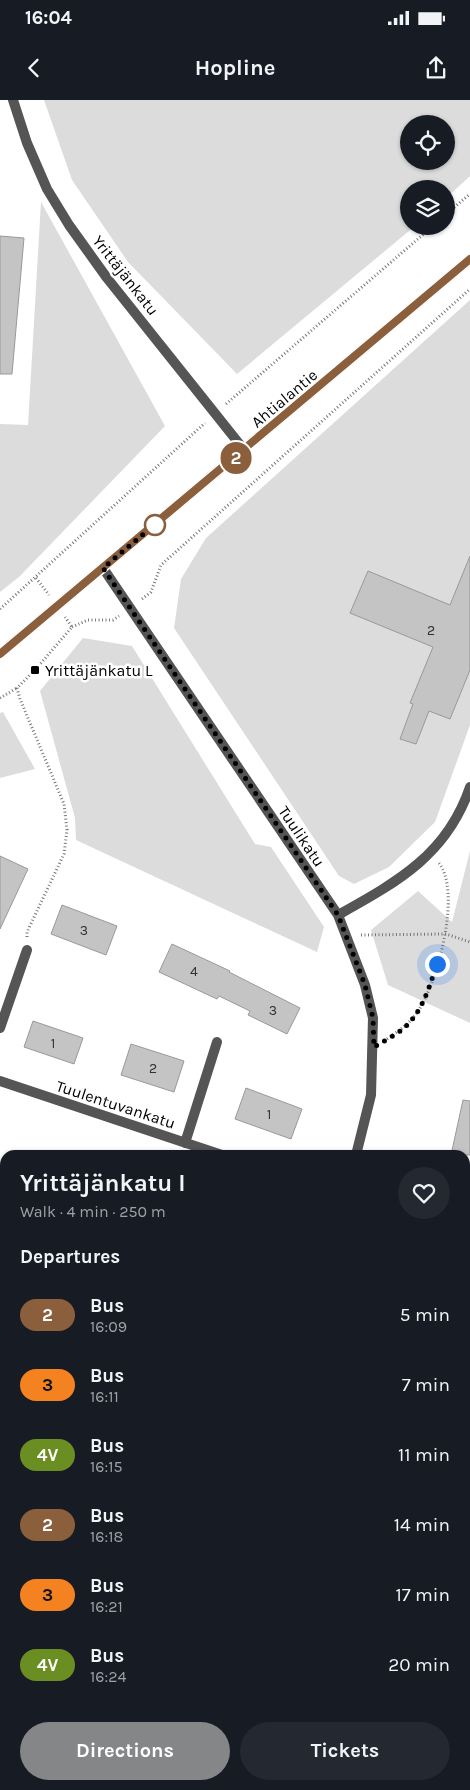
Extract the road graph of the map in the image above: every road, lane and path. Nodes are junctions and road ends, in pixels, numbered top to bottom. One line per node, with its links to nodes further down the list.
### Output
1 (13, 100): 6 (street, Yrittäjänkatu)
2 (470, 194): 3 (path)
3 (455, 206)
4 (470, 259): 6 (main road, Ahtialantie)
5 (470, 288): 10 (path)
6 (244, 450): 7 (main road, Ahtialantie)
7 (103, 568): 9 (main road, Ahtialantie); 10 (street, Tuulikatu)
8 (36, 578): 9 (path)
9 (57, 605): 11 (path); 12 (main road, Ahtialantie)
10 (130, 608): 11 (path); 17 (street, Tuulikatu)
11 (72, 627): 13 (path)
12 (0, 654)
13 (17, 688): 14 (path); 21 (path)
14 (0, 698)
15 (470, 787): 16 (street)
16 (429, 854): 17 (street); 18 (path)
17 (338, 915): 19 (street, Tuulikatu)
18 (446, 934): 19 (path); 20 (path); 24 (path)
19 (345, 935): 24 (street, Tuulikatu)
20 (470, 942)
21 (27, 950): 22 (street)
22 (0, 1028)
23 (217, 1042): 26 (street)
24 (374, 1047): 28 (street, Tuulikatu)
25 (0, 1081): 26 (street, Tuulentuvankatu)
26 (185, 1143): 27 (street, Tuulentuvankatu)
27 (207, 1150)
28 (357, 1150)

